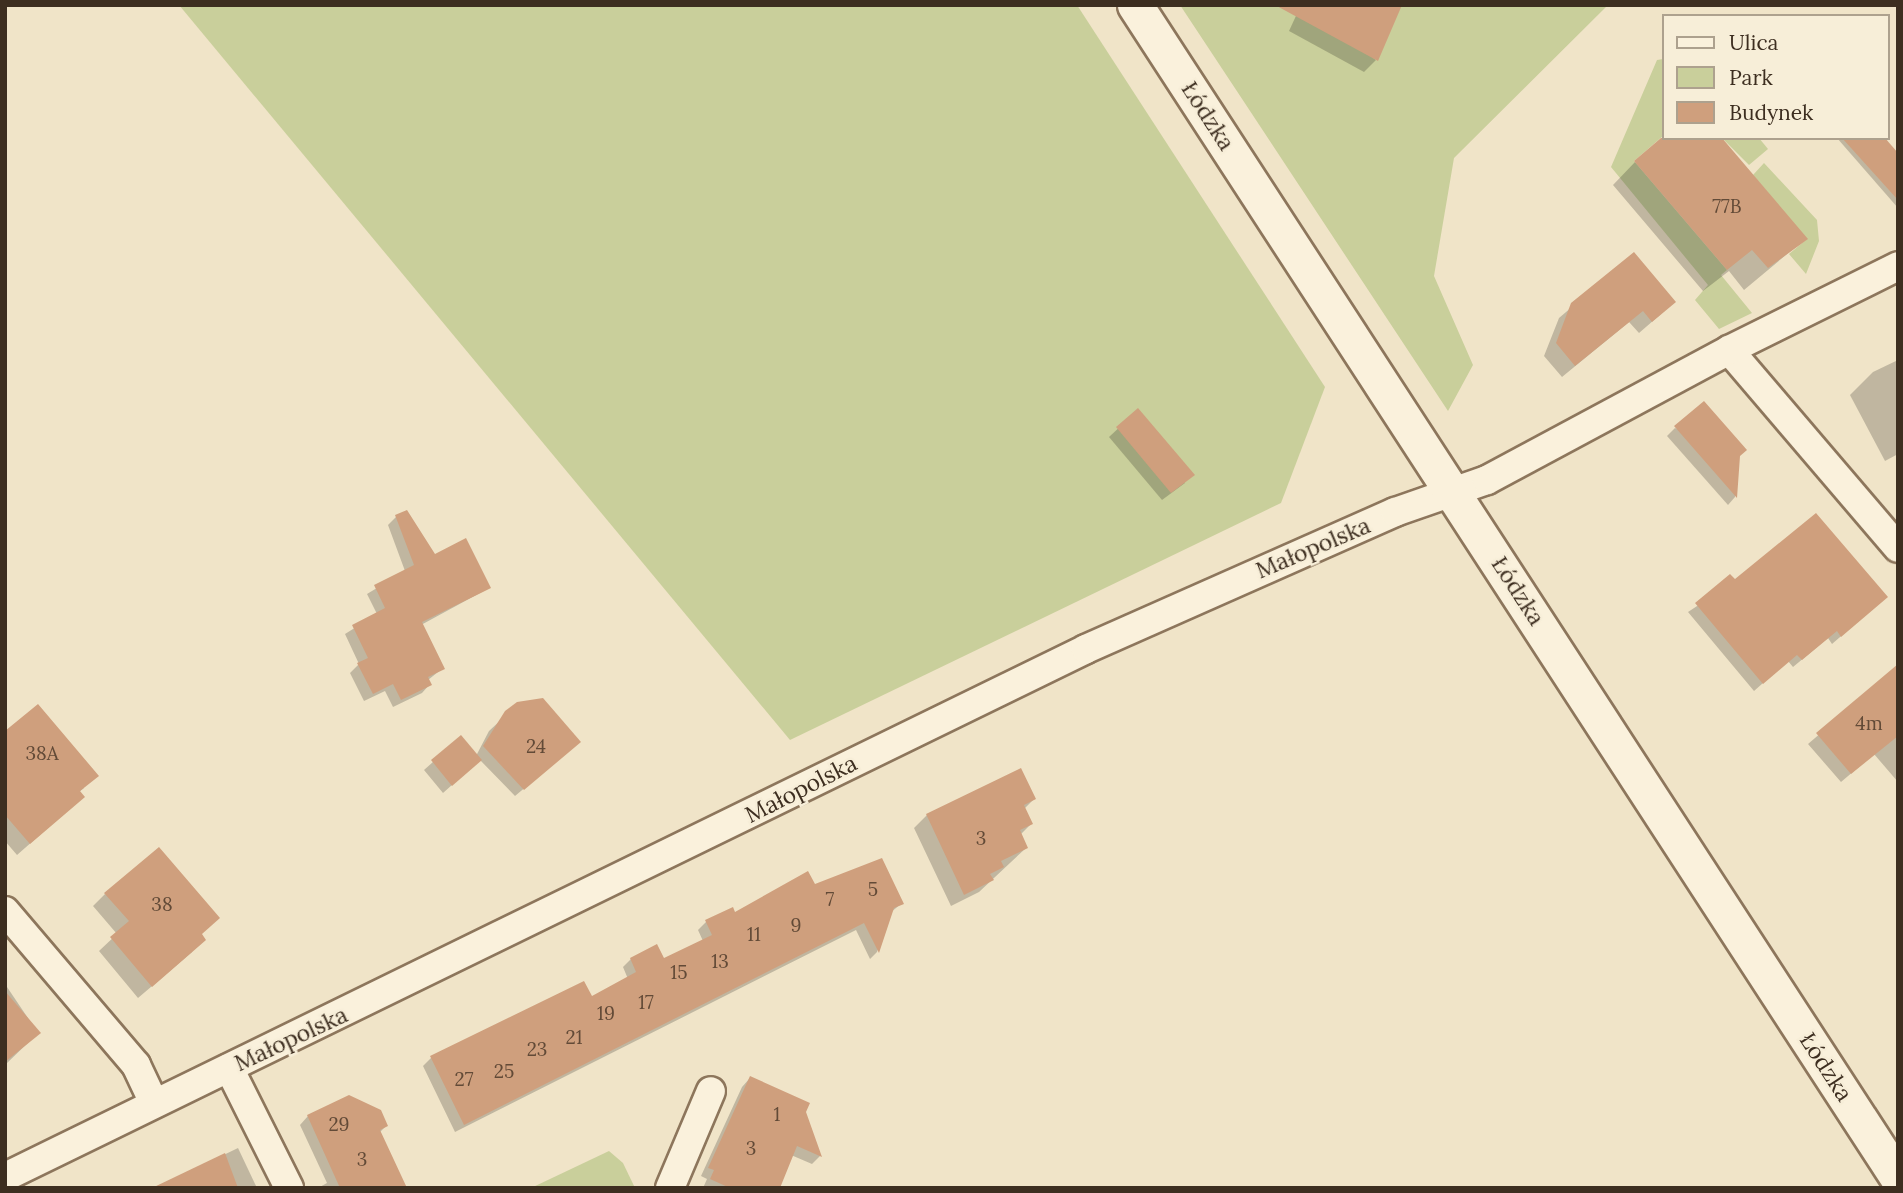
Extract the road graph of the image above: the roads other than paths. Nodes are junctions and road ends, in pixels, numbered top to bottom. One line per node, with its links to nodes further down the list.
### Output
1 (1135, 5): 4 (street, Łódzka)
2 (1898, 266): 3 (street, Małopolska)
3 (1728, 349): 4 (street, Małopolska); 5 (street)
4 (1454, 493): 7 (street, Małopolska); 11 (street, Łódzka)
5 (1898, 548)
6 (5, 911): 9 (street)
7 (229, 1068): 9 (street, Małopolska); 12 (street)
8 (711, 1091): 13 (street)
9 (154, 1103): 10 (street, Małopolska)
10 (5, 1177)
11 (1898, 1178)
12 (289, 1188)
13 (670, 1188)

